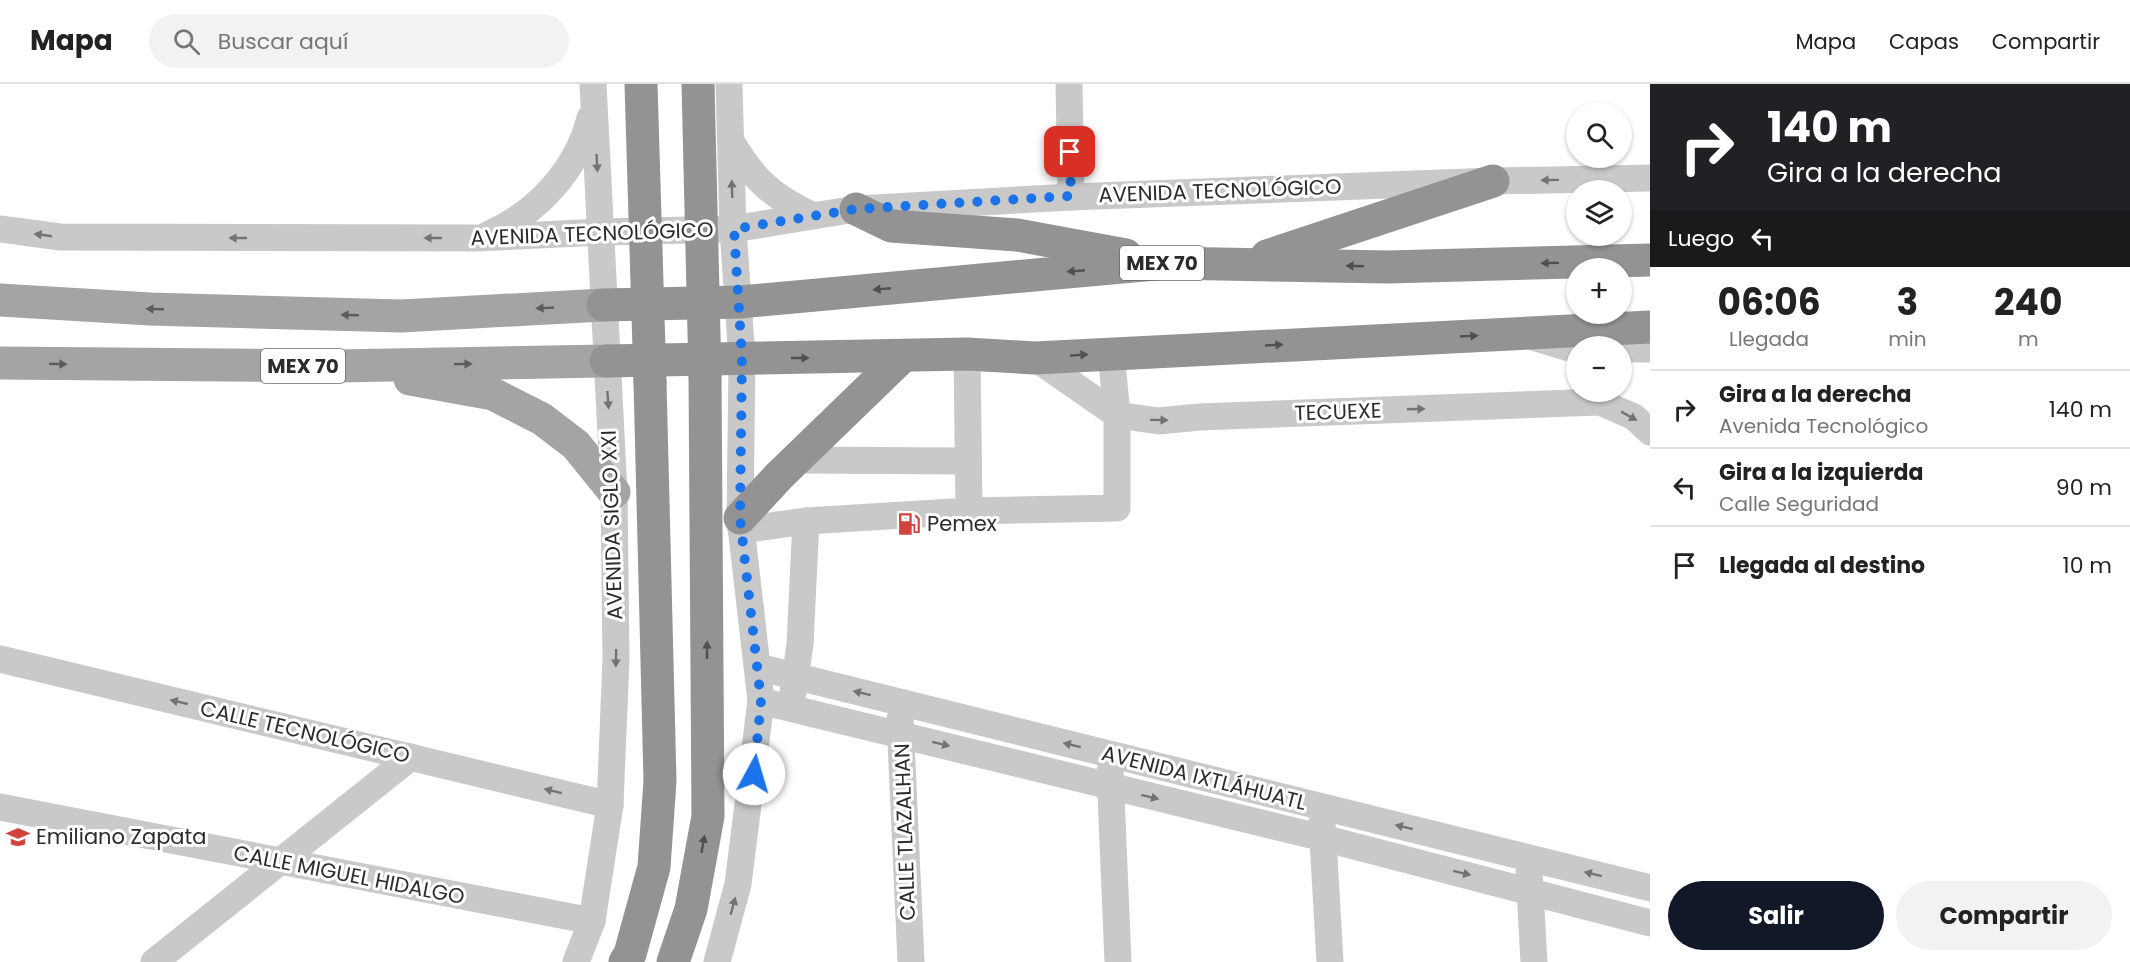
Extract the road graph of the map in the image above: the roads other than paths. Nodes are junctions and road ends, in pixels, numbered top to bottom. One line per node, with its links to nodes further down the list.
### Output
1 (641, 84): 66 (highway, AVENIDA SIGLO XXI, bridge)
2 (698, 84): 67 (highway, one-way to 2, bridge)
3 (729, 84): 6 (street)
4 (1069, 84): 9 (street)
5 (593, 92): 14 (street, AVENIDA SIGLO XXI, one-way to 14); 15 (street)
6 (731, 142): 11 (street); 13 (street, one-way to 6)
7 (1650, 178): 8 (street, AVENIDA TECNOLÓGICO, one-way to 8)
8 (1493, 181): 9 (street, AVENIDA TECNOLÓGICO); 17 (highway)
9 (1071, 196): 10 (street, AVENIDA TECNOLÓGICO)
10 (856, 209): 11 (street, AVENIDA TECNOLÓGICO); 18 (highway)
11 (811, 216): 13 (street, AVENIDA TECNOLÓGICO)
12 (0, 229): 15 (street, AVENIDA TECNOLÓGICO, one-way to 12)
13 (734, 229): 14 (street, AVENIDA TECNOLÓGICO); 20 (street)
14 (601, 232): 15 (street, AVENIDA TECNOLÓGICO); 21 (street, AVENIDA SIGLO XXI)
15 (478, 238)
16 (1650, 260): 17 (highway, MEX 70, one-way to 17)
17 (1246, 262): 18 (highway, MEX 70)
18 (1166, 263): 20 (highway, MEX 70, one-way to 20)
19 (0, 300): 21 (main road, MEX 70, one-way to 19)
20 (740, 302): 21 (highway, MEX 70); 30 (street)
21 (603, 305): 32 (street, AVENIDA SIGLO XXI)
22 (1650, 327): 23 (highway, MEX 70)
23 (1523, 334): 24 (street); 27 (highway, MEX 70, one-way to 23)
24 (1566, 347)
25 (1632, 349): 26 (street)
26 (1650, 349)
27 (1111, 352): 31 (highway, MEX 70, one-way to 27); 35 (street)
28 (967, 354): 29 (highway, MEX 70); 31 (highway, MEX 70); 38 (street)
29 (902, 357): 30 (highway, MEX 70, one-way to 29); 37 (highway)
30 (742, 358): 32 (highway, MEX 70); 42 (street)
31 (1035, 358): 35 (street, TECUEXE)
32 (606, 361): 34 (main road, MEX 70, one-way to 32); 39 (street, AVENIDA SIGLO XXI, one-way to 39)
33 (0, 363): 34 (main road, MEX 70, one-way to 34)
34 (337, 366): 39 (main road)
35 (1117, 415): 36 (street, TECUEXE, one-way to 36); 40 (street)
36 (1650, 432)
37 (794, 460): 38 (street); 42 (highway)
38 (968, 460): 40 (street)
39 (614, 492): 54 (street, AVENIDA SIGLO XXI, one-way to 54)
40 (969, 511): 41 (street)
41 (806, 521): 42 (street); 43 (street)
42 (740, 524): 44 (street)
43 (800, 644): 44 (street); 46 (street)
44 (757, 657): 46 (street, AVENIDA IXTLÁHUATL); 47 (street)
45 (0, 659): 52 (street, CALLE TECNOLÓGICO, one-way to 45)
46 (796, 676): 48 (street, AVENIDA IXTLÁHUATL, one-way to 46); 49 (street)
47 (761, 701): 49 (street, AVENIDA IXTLÁHUATL); 68 (street, one-way to 47)
48 (900, 702): 50 (street, CALLE TLAZALHAN); 51 (street, AVENIDA IXTLÁHUATL, one-way to 48)
49 (791, 709): 50 (street, AVENIDA IXTLÁHUATL)
50 (901, 734): 53 (street, AVENIDA IXTLÁHUATL, one-way to 53); 69 (street, CALLE TLAZALHAN)
51 (1110, 754): 53 (street); 56 (street, AVENIDA IXTLÁHUATL)
52 (411, 757): 54 (street, CALLE TECNOLÓGICO, one-way to 52); 59 (street)
53 (1111, 787): 57 (street, AVENIDA IXTLÁHUATL, one-way to 57); 70 (street)
54 (610, 805): 62 (street, AVENIDA SIGLO XXI)
55 (0, 807): 59 (street, CALLE MIGUEL HIDALGO)
56 (1321, 807): 57 (street); 58 (street, AVENIDA IXTLÁHUATL, one-way to 56)
57 (1323, 838): 61 (street, AVENIDA IXTLÁHUATL, one-way to 61); 71 (street)
58 (1528, 858): 60 (street, AVENIDA IXTLÁHUATL, one-way to 58); 61 (street)
59 (280, 862): 62 (street, CALLE MIGUEL HIDALGO); 64 (street)
60 (1650, 888)
61 (1530, 890): 63 (street, AVENIDA IXTLÁHUATL); 72 (street)
62 (592, 921): 65 (street, AVENIDA SIGLO XXI)
63 (1650, 923)
64 (154, 962)
65 (576, 962)
66 (625, 962)
67 (673, 962)
68 (717, 962)
69 (910, 962)
70 (1118, 962)
71 (1329, 962)
72 (1534, 962)

